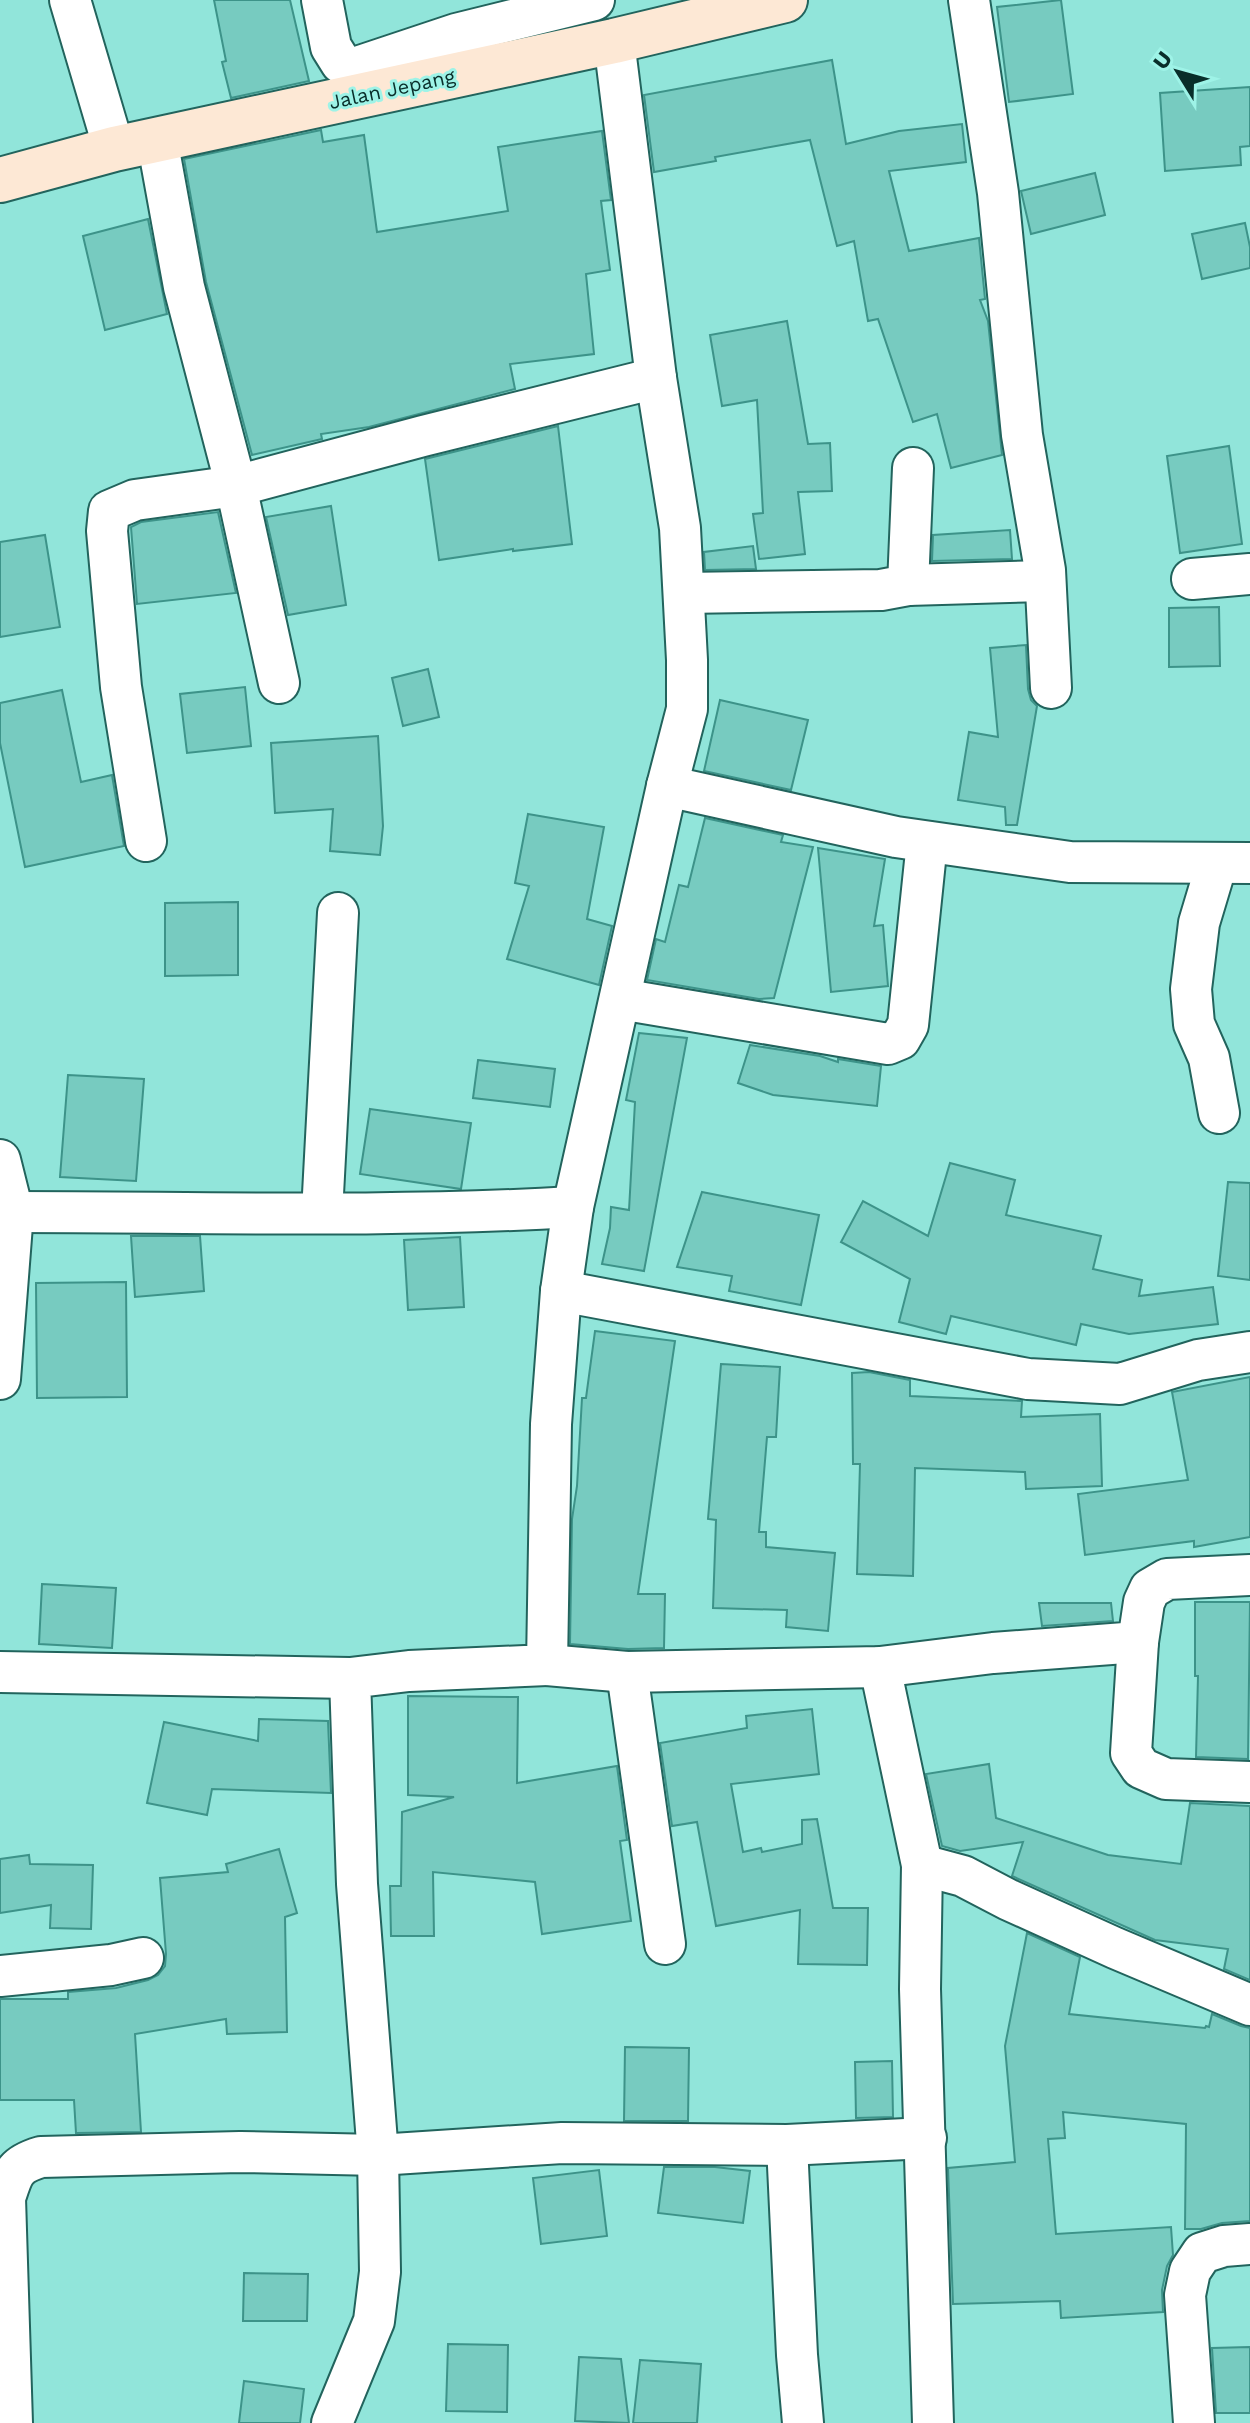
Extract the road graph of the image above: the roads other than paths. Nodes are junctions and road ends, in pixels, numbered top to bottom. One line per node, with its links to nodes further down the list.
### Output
1 (70, 0): 8 (street)
2 (322, 0): 3 (street)
3 (594, 0)
4 (785, 0): 6 (street, Jalan Jepang)
5 (969, 0): 15 (street)
6 (614, 41): 7 (street, Jalan Jepang); 10 (street)
7 (157, 139): 8 (street, Jalan Jepang); 12 (street)
8 (114, 149): 9 (street, Jalan Jepang)
9 (0, 180)
10 (656, 378): 12 (street); 17 (street)
11 (913, 468): 16 (street)
12 (236, 486): 18 (street); 21 (street)
13 (1250, 574): 14 (street)
14 (1192, 579)
15 (1045, 581): 16 (street); 19 (street)
16 (908, 585): 17 (street)
17 (684, 593): 20 (street)
18 (279, 683)
19 (1051, 688)
20 (667, 786): 22 (street); 25 (street)
21 (146, 841)
22 (927, 842): 23 (street); 25 (street)
23 (1233, 863): 26 (street)
24 (338, 913): 30 (street)
25 (620, 999): 28 (street)
26 (1219, 1113)
27 (0, 1160): 29 (street)
28 (573, 1207): 30 (street); 31 (street)
29 (13, 1212): 30 (street); 33 (street)
30 (322, 1213)
31 (561, 1291): 32 (street); 36 (street)
32 (1250, 1352)
33 (0, 1379)
34 (1250, 1575): 35 (street)
35 (1138, 1642): 37 (street); 41 (street)
36 (547, 1665): 39 (street); 40 (street)
37 (880, 1667): 39 (street); 42 (street)
38 (0, 1672): 40 (street)
39 (627, 1672): 43 (street)
40 (350, 1678): 49 (street)
41 (1250, 1782)
42 (922, 1865): 46 (street); 47 (street)
43 (665, 1944)
44 (143, 1958): 45 (street)
45 (0, 1976)
46 (1250, 2005)
47 (926, 2138): 48 (street); 54 (street)
48 (787, 2145): 49 (street); 53 (street)
49 (378, 2155): 51 (street); 52 (street)
50 (1250, 2244): 55 (street)
51 (12, 2423)
52 (332, 2423)
53 (803, 2423)
54 (933, 2423)
55 (1194, 2423)

